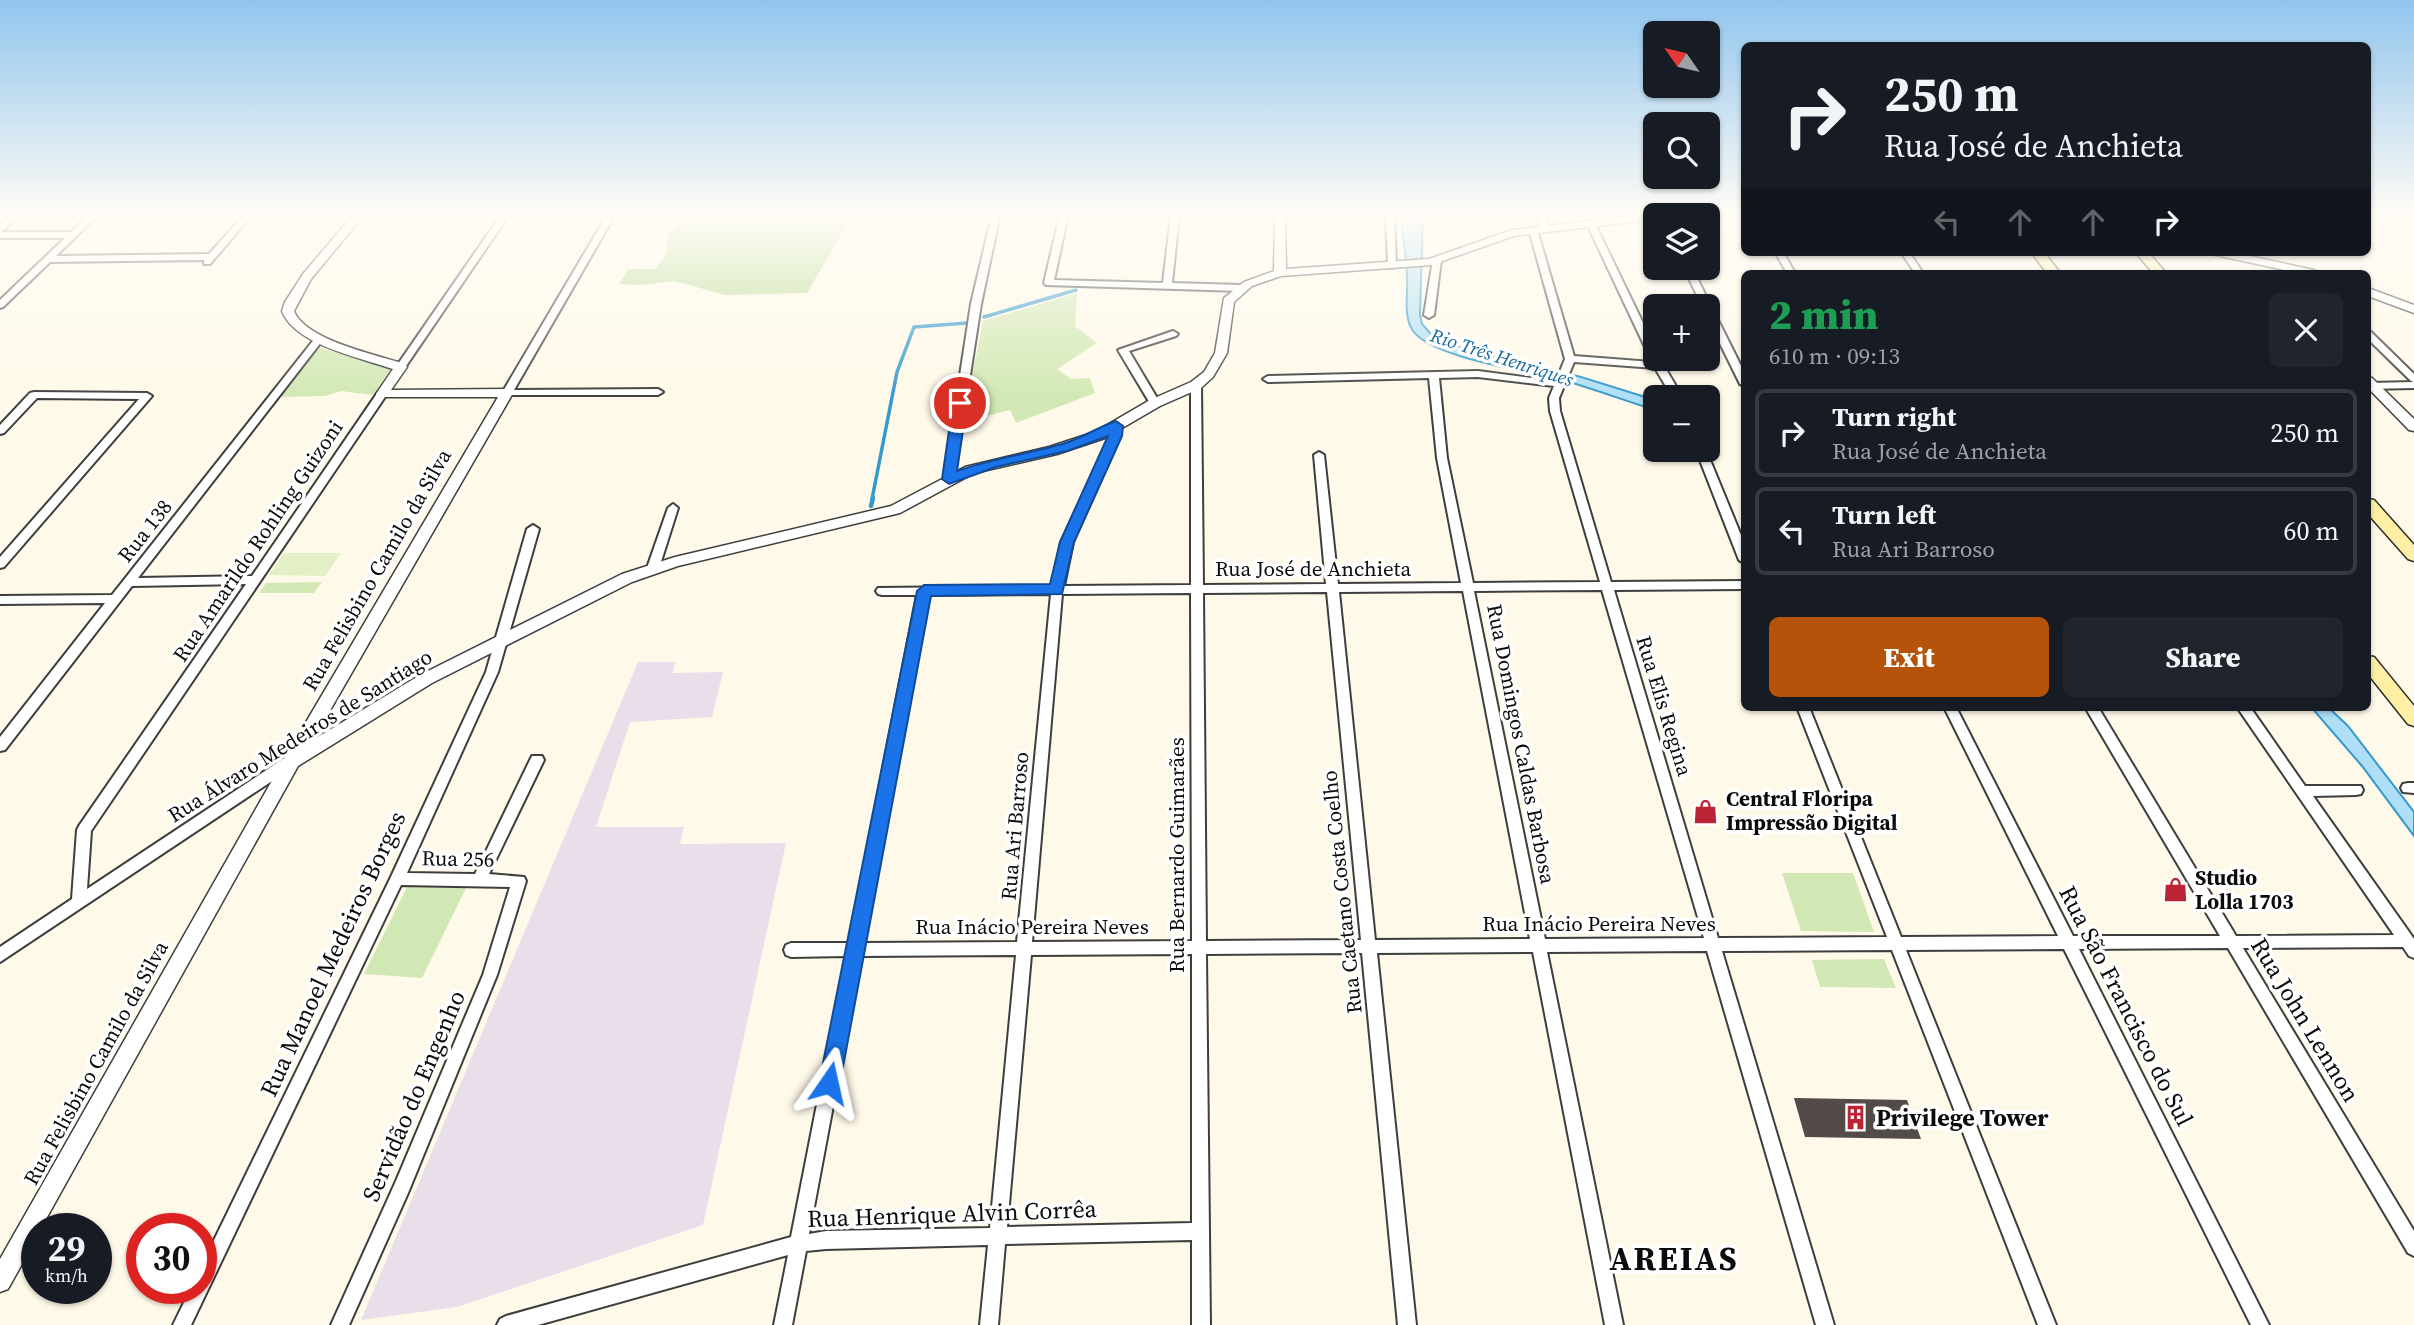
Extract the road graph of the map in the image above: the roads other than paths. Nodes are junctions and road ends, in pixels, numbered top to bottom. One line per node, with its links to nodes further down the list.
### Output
1 (29, 277): 15 (street)
2 (309, 277): 22 (street)
3 (463, 277): 25 (street, Rua Amarildo Rohling Guizoni)
4 (575, 277): 36 (street, Rua Felisbino Camilo da Silva)
5 (982, 277): 44 (street)
6 (1050, 277): 12 (street)
7 (1168, 277): 12 (street)
8 (1270, 277): 13 (street)
9 (1435, 277): 17 (street)
10 (1550, 277): 23 (street)
11 (1616, 277): 18 (street)
12 (1167, 286): 13 (street)
13 (1241, 288): 31 (street, Rua Álvaro Medeiros de Santiago)
14 (2371, 293): 16 (street)
15 (0, 305)
16 (2414, 309)
17 (1429, 315)
18 (1643, 333)
19 (1173, 334): 38 (street)
20 (1720, 334): 27 (street)
21 (2371, 337): 29 (street)
22 (319, 339): 25 (street); 53 (street, Rua 138)
23 (1570, 363): 24 (street); 30 (street, Rua Elis Regina)
24 (1643, 365)
25 (401, 367): 37 (street, Rua Amarildo Rohling Guizoni)
26 (1434, 375): 28 (street); 30 (street); 56 (street, Rua Domingos Caldas Barbosa)
27 (1741, 376)
28 (1268, 379)
29 (2414, 379)
30 (1561, 382): 55 (street, Rua Elis Regina)
31 (1196, 384): 38 (street, Rua Álvaro Medeiros de Santiago); 58 (street, Rua Bernardo Guimarães)
32 (2371, 384): 33 (street)
33 (2414, 385)
34 (2371, 386): 40 (street)
35 (658, 392): 36 (street)
36 (507, 393): 37 (street); 73 (street, Rua Felisbino Camilo da Silva)
37 (382, 394): 52 (street, Rua Amarildo Rohling Guizoni)
38 (1155, 403): 39 (street, Rua Álvaro Medeiros de Santiago)
39 (1116, 426): 44 (street, Rua Álvaro Medeiros de Santiago); 59 (street, Rua Ari Barroso)
40 (2414, 427)
41 (0, 431): 50 (street)
42 (1319, 455): 57 (street, Rua Caetano Costa Coelho)
43 (1706, 462): 48 (street)
44 (949, 479): 51 (street, Rua Álvaro Medeiros de Santiago)
45 (2371, 507): 49 (main road)
46 (673, 508): 51 (street)
47 (533, 529): 64 (street, Rua Manoel Medeiros Borges)
48 (1741, 550)
49 (2414, 555)
50 (0, 564)
51 (653, 568): 64 (street, Rua Álvaro Medeiros de Santiago)
52 (254, 580): 53 (street); 79 (street, Rua Amarildo Rohling Guizoni)
53 (129, 582): 62 (street, Rua 138)
54 (1741, 585): 55 (street, Rua José de Anchieta)
55 (1606, 586): 56 (street, Rua José de Anchieta); 83 (street, Rua Elis Regina)
56 (1469, 587): 57 (street, Rua José de Anchieta); 84 (street, Rua Domingos Caldas Barbosa)
57 (1333, 588): 58 (street, Rua José de Anchieta); 85 (street, Rua Caetano Costa Coelho)
58 (1197, 589): 59 (street, Rua José de Anchieta); 87 (street, Rua Bernardo Guimarães)
59 (1057, 590): 61 (street, Rua José de Anchieta); 88 (street, Rua Ari Barroso)
60 (881, 591): 61 (street, Rua José de Anchieta)
61 (924, 591): 89 (street)
62 (115, 599): 63 (street); 71 (street, Rua 138)
63 (0, 600)
64 (502, 640): 73 (street, Rua Álvaro Medeiros de Santiago); 76 (street, Rua Manoel Medeiros Borges)
65 (2371, 666): 70 (main road)
66 (1805, 711): 81 (street)
67 (1952, 711): 82 (street, Rua São Francisco do Sul)
68 (2093, 711): 80 (street, Rua John Lennon)
69 (2246, 711): 75 (street)
70 (2414, 719)
71 (0, 746)
72 (537, 760): 77 (street)
73 (292, 761): 79 (street, Rua Álvaro Medeiros de Santiago); 97 (street, Rua Felisbino Camilo da Silva)
74 (2356, 790): 75 (street)
75 (2302, 791): 86 (street)
76 (397, 879): 77 (street, Rua 256); 96 (street, Rua Manoel Medeiros Borges)
77 (479, 880): 78 (street, Rua 256)
78 (519, 881): 100 (street, Servidão do Engenho)
79 (79, 902): 91 (street, Rua Álvaro Medeiros de Santiago)
80 (2232, 942): 82 (street, Rua Inácio Pereira Neves); 86 (street, Rua Inácio Pereira Neves); 95 (street, Rua John Lennon)
81 (1896, 943): 82 (street, Rua Inácio Pereira Neves); 83 (street, Rua Inácio Pereira Neves); 108 (street)
82 (2068, 943): 109 (street, Rua São Francisco do Sul)
83 (1712, 944): 84 (street, Rua Inácio Pereira Neves); 107 (street, Rua Elis Regina)
84 (1538, 945): 85 (street, Rua Inácio Pereira Neves); 106 (street, Rua Domingos Caldas Barbosa)
85 (1369, 946): 87 (street, Rua Inácio Pereira Neves); 105 (street, Rua Caetano Costa Coelho)
86 (2410, 946)
87 (1199, 947): 88 (street, Rua Inácio Pereira Neves); 92 (street, Rua Bernardo Guimarães)
88 (1026, 948): 89 (street, Rua Inácio Pereira Neves); 93 (street, Rua Ari Barroso)
89 (855, 949): 90 (street, Rua Inácio Pereira Neves); 94 (street)
90 (791, 950)
91 (0, 955)
92 (1200, 1231): 93 (street, Rua Henrique Alvin Corrêa); 104 (street, Rua Bernardo Guimarães)
93 (997, 1236): 94 (street, Rua Henrique Alvin Corrêa); 103 (street, Rua Ari Barroso)
94 (798, 1244): 101 (street, Rua Henrique Alvin Corrêa); 102 (street)
95 (2414, 1247)
96 (217, 1254)
97 (0, 1280)
98 (192, 1304): 99 (street, Rua Manoel Medeiros Borges)
99 (182, 1325)
100 (340, 1325)
101 (506, 1325)
102 (783, 1325)
103 (989, 1325)
104 (1201, 1325)
105 (1407, 1325)
106 (1614, 1325)
107 (1825, 1325)
108 (2047, 1325)
109 (2260, 1325)

